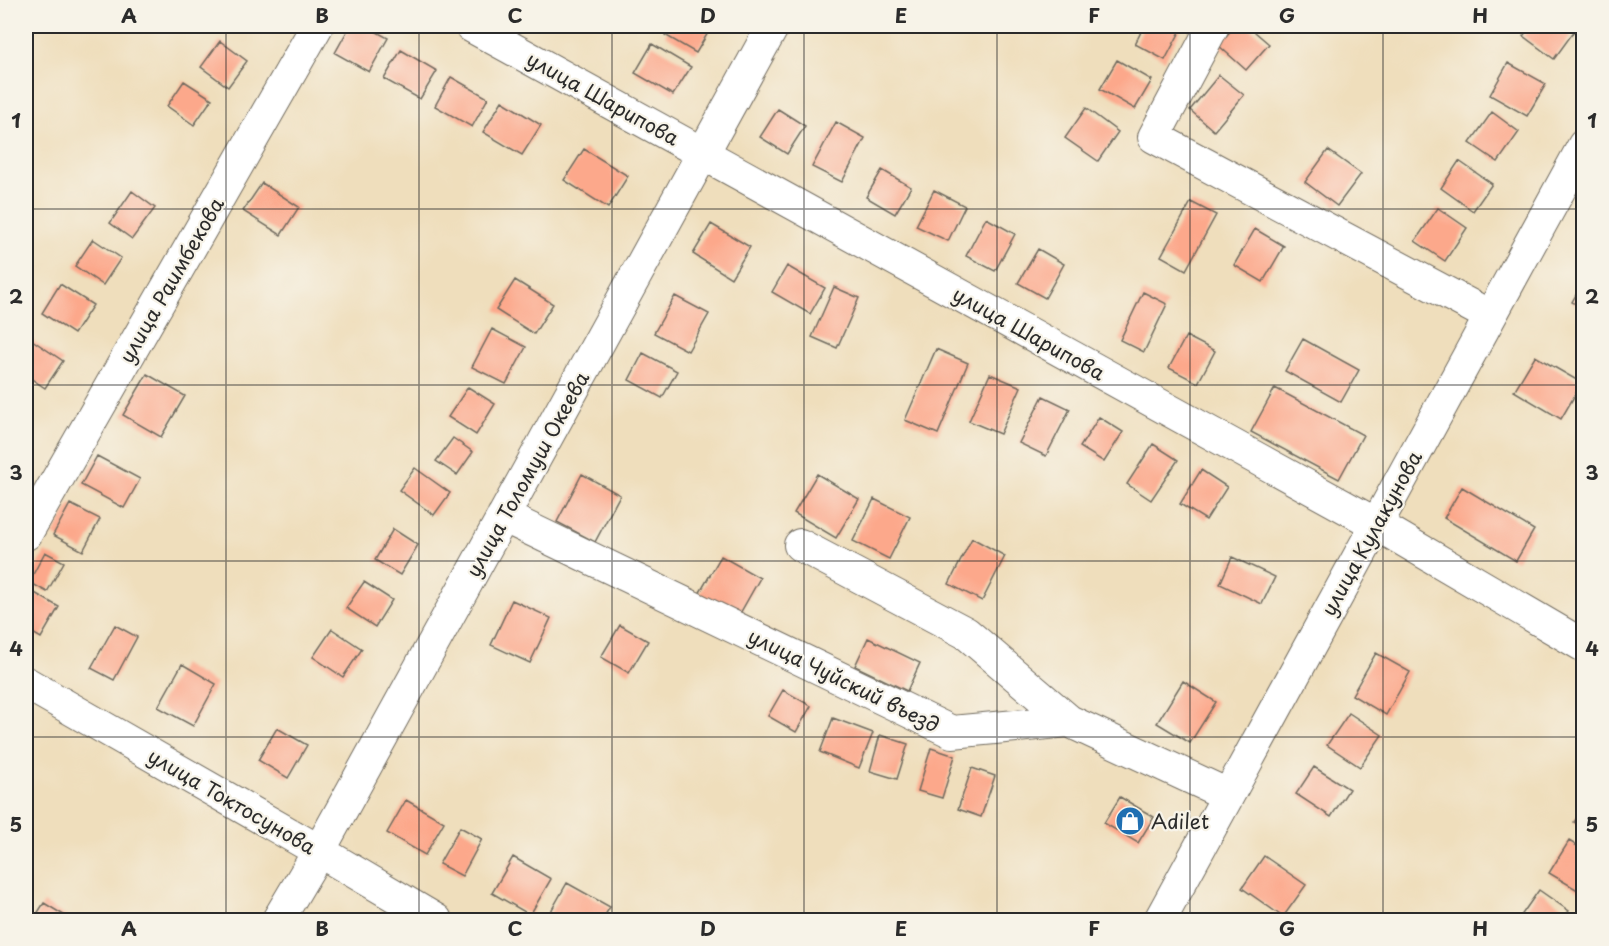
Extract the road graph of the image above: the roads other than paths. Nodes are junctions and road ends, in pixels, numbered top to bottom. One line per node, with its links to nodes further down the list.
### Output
1 (317, 26): 10 (street, улица Раимбекова)
2 (471, 26): 6 (street, улица Шарипова)
3 (773, 26): 6 (street, улица Толомуш Океева)
4 (1214, 26): 7 (street)
5 (1584, 145): 7 (street, улица Кулакунова)
6 (703, 153): 8 (street, улица Толомуш Океева); 9 (street, улица Шарипова)
7 (1490, 316): 9 (street, улица Кулакунова)
8 (503, 516): 14 (street, улица Чуйский въезд); 16 (street, улица Толомуш Океева)
9 (1376, 524): 12 (street, улица Шарипова); 15 (street, улица Кулакунова)
10 (26, 534)
11 (800, 545): 14 (street)
12 (1584, 646)
13 (26, 683): 16 (street, улица Токтосунова)
14 (1069, 721): 15 (street)
15 (1228, 795): 19 (street, улица Кулакунова)
16 (319, 850): 17 (street, улица Толомуш Океева); 18 (street, улица Токтосунова)
17 (278, 921)
18 (436, 921)
19 (1160, 921)

